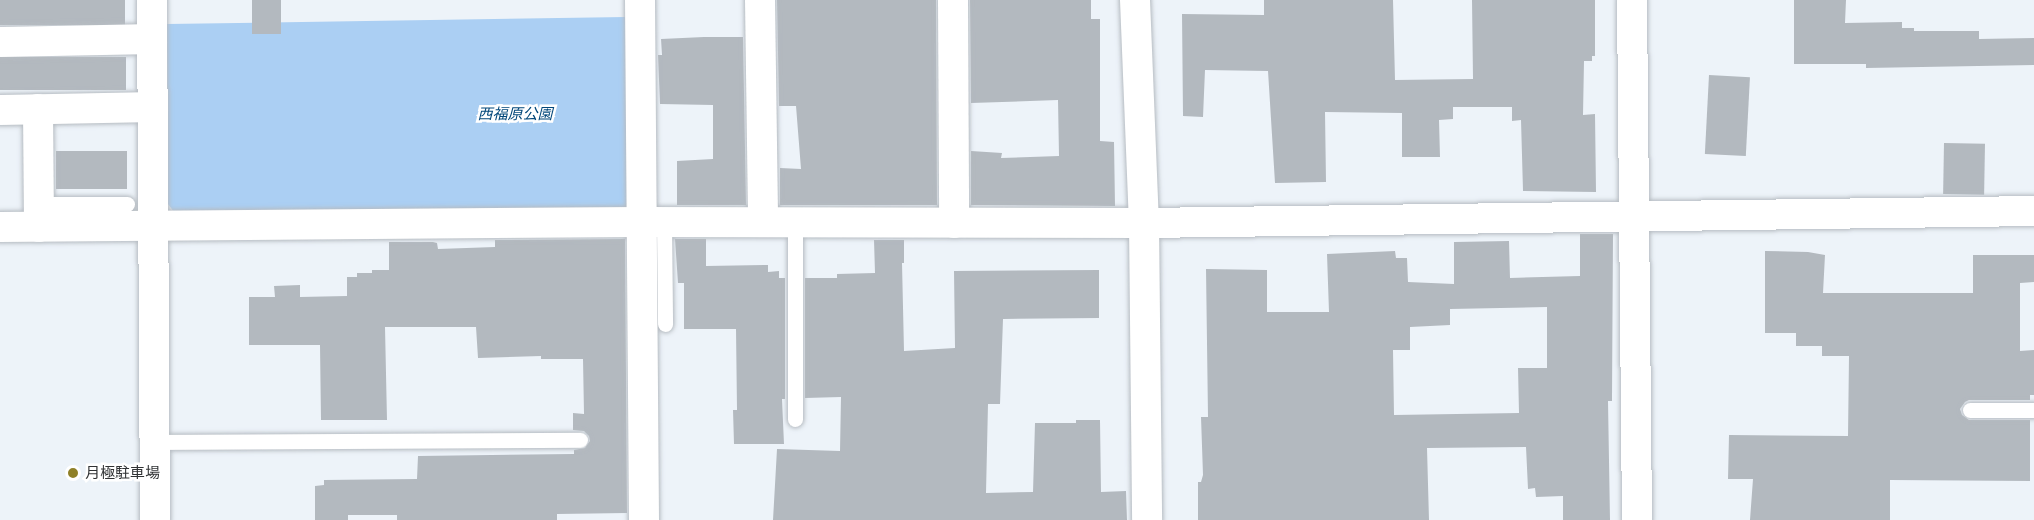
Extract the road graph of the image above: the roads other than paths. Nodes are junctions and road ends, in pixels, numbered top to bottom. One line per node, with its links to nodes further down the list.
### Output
1 (152, 0): 7 (street)
2 (640, 0): 16 (street)
3 (760, 0): 17 (street)
4 (953, 0): 19 (street)
5 (1135, 0): 20 (street)
6 (1632, 0): 15 (street)
7 (152, 39): 8 (street); 9 (street)
8 (0, 42)
9 (153, 107): 10 (street); 22 (street)
10 (38, 109): 11 (street); 14 (street)
11 (0, 110)
12 (127, 204): 14 (lane)
13 (2034, 212): 15 (street)
14 (39, 216): 21 (street); 22 (street)
15 (1634, 216): 20 (street); 32 (street)
16 (652, 222): 17 (street); 22 (street); 23 (lane); 30 (street)
17 (763, 222): 18 (street)
18 (795, 222): 19 (street); 26 (lane)
19 (954, 223): 20 (street)
20 (1144, 223): 31 (street)
21 (0, 227)
22 (154, 228): 28 (street)
23 (665, 324)
24 (1970, 410): 25 (lane)
25 (2034, 410)
26 (795, 419)
27 (580, 440): 28 (lane)
28 (155, 442): 29 (street)
29 (155, 520)
30 (644, 520)
31 (1147, 520)
32 (1637, 520)

